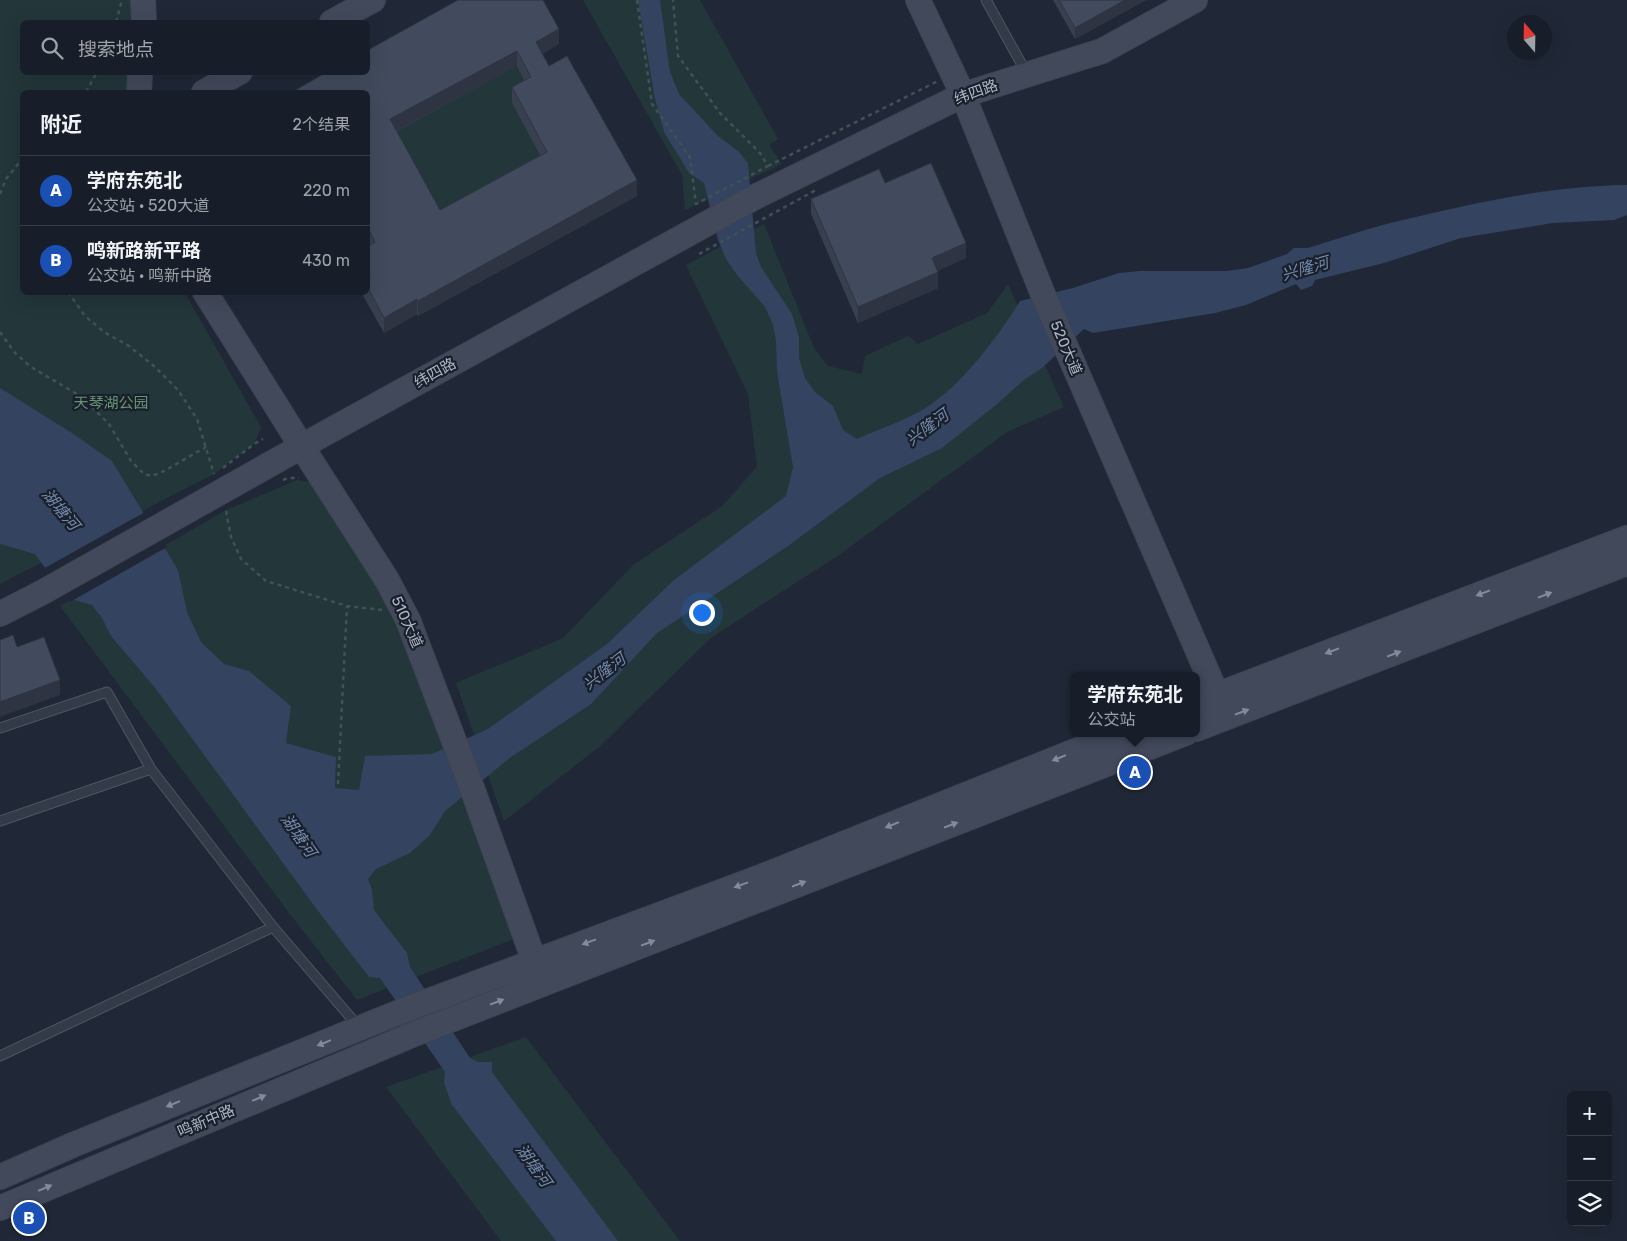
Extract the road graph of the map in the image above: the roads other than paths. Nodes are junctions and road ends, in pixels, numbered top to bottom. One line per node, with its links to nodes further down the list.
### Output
1 (143, 0): 6 (main road)
2 (373, 0): 7 (main road)
3 (918, 0): 13 (main road, 520大道)
4 (986, 0): 10 (lane)
5 (1195, 0): 10 (main road, 纬四路)
6 (144, 20)
7 (336, 20)
8 (140, 75): 11 (main road)
9 (235, 75): 12 (main road)
10 (1027, 75): 13 (main road, 纬四路)
11 (139, 90)
12 (208, 90)
13 (963, 95): 15 (main road, 纬四路); 19 (main road, 520大道)
14 (207, 295): 15 (main road, 510大道)
15 (302, 448): 18 (main road, 纬四路); 29 (main road, 510大道)
16 (1627, 538): 21 (main road, one-way to 21)
17 (1627, 563): 22 (main road, one-way to 17)
18 (0, 614)
19 (1195, 672)
20 (1200, 684): 21 (main road, 520大道)
21 (1206, 699)
22 (1200, 727)
23 (0, 728): 26 (lane)
24 (1110, 737): 29 (main road, 鸣新中路, one-way to 29)
25 (1176, 737): 30 (main road, 鸣新中路, one-way to 25)
26 (151, 769): 27 (lane); 28 (lane)
27 (0, 821)
28 (273, 926): 31 (lane); 32 (lane)
29 (535, 962): 30 (main road, 510大道); 31 (main road, 鸣新中路)
30 (543, 984): 34 (main road, 鸣新中路, one-way to 30)
31 (360, 1028): 33 (main road, 鸣新中路, one-way to 33)
32 (0, 1056)
33 (0, 1176)
34 (0, 1208)

